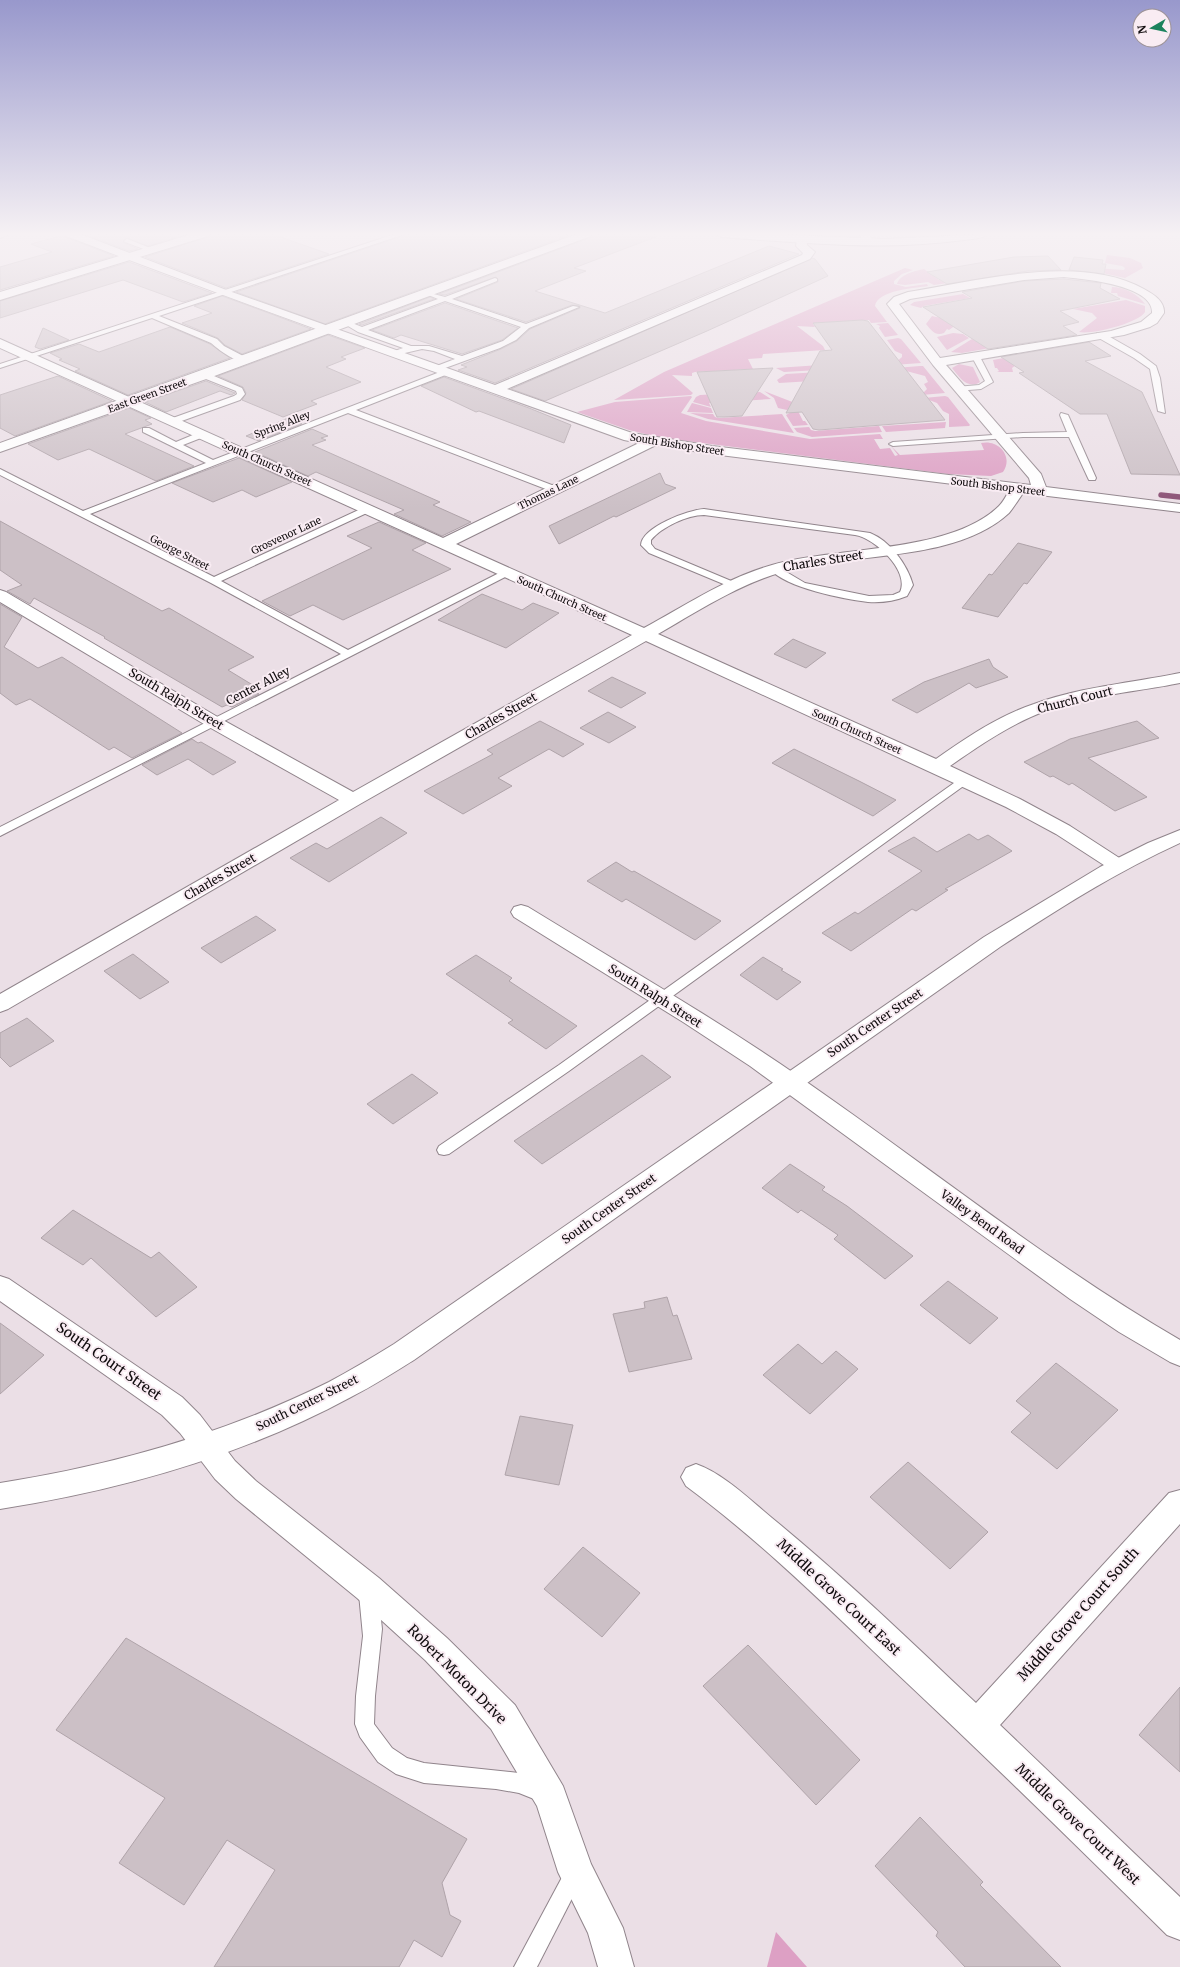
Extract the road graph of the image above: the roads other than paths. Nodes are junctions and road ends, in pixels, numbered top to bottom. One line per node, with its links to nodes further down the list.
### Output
1 (122, 326): 17 (lane)
2 (176, 326): 20 (lane)
3 (316, 326): 11 (street, South Bishop Street)
4 (339, 326): 11 (street, East Green Street)
5 (355, 326): 12 (lane)
6 (372, 326): 12 (lane)
7 (526, 326): 19 (lane, Spring Alley)
8 (645, 326): 25 (street)
9 (909, 326): 21 (street)
10 (1139, 326): 13 (street)
11 (328, 330): 16 (street, South Bishop Street); 20 (street, East Green Street)
12 (361, 330): 15 (lane)
13 (1100, 335): 18 (street); 29 (lane)
14 (0, 344): 17 (street, South Church Street)
15 (409, 348): 16 (lane); 19 (lane)
16 (395, 354): 23 (street, South Bishop Street)
17 (29, 356): 22 (lane); 27 (street, South Church Street)
18 (976, 357): 21 (street); 26 (lane)
19 (462, 359): 23 (lane, Spring Alley)
20 (244, 360): 24 (street, East Green Street)
21 (937, 362): 26 (street)
22 (0, 366)
23 (441, 370): 25 (street, South Bishop Street); 28 (lane, Spring Alley)
24 (204, 375): 27 (street, East Green Street); 31 (lane)
25 (494, 390): 36 (street, South Bishop Street)
26 (959, 390): 35 (street)
27 (129, 402): 31 (street, South Church Street); 39 (street, East Green Street)
28 (349, 410): 40 (lane, Spring Alley); 45 (lane)
29 (1162, 411)
30 (1064, 415): 34 (lane)
31 (173, 421): 33 (street, South Church Street)
32 (146, 430): 37 (lane)
33 (203, 434): 37 (lane); 40 (street, South Church Street)
34 (1073, 434): 35 (lane); 44 (lane)
35 (1000, 437): 38 (lane); 42 (street)
36 (652, 442): 42 (street, South Bishop Street); 45 (street, Thomas Lane)
37 (175, 444): 41 (lane)
38 (892, 444)
39 (0, 448)
40 (242, 452): 41 (lane, Spring Alley); 48 (street, South Church Street)
41 (213, 463): 49 (lane, Spring Alley)
42 (1013, 474): 46 (street, South Bishop Street); 46 (street); 51 (street, Charles Street)
43 (2, 475): 49 (lane, George Street)
44 (1092, 478)
45 (554, 489): 50 (street, Thomas Lane)
46 (1040, 491): 47 (street, South Bishop Street)
47 (1180, 508)
48 (368, 509): 50 (street, South Church Street); 54 (lane, Grosvenor Lane)
49 (82, 514): 54 (lane, George Street)
50 (445, 543): 53 (street, South Church Street)
51 (888, 551): 52 (street, Charles Street); 52 (lane); 55 (lane)
52 (775, 569): 55 (street, Charles Street)
53 (506, 572): 57 (street, South Church Street); 58 (lane, Center Alley)
54 (214, 581): 58 (lane, George Street)
55 (733, 585): 57 (street, Charles Street)
56 (0, 595): 60 (street, South Ralph Street)
57 (643, 635): 61 (street, South Church Street); 63 (street, Charles Street)
58 (349, 654): 60 (lane, Center Alley)
59 (1180, 678): 61 (street, Church Court)
60 (215, 723): 63 (street, South Ralph Street); 64 (lane, Center Alley)
61 (937, 767): 62 (street, South Church Street)
62 (965, 780): 66 (street, South Church Street); 68 (lane)
63 (353, 800): 69 (street, Charles Street)
64 (0, 832)
65 (1180, 836): 66 (street, South Center Street)
66 (1117, 866): 70 (street, South Center Street)
67 (521, 912): 68 (street, South Ralph Street)
68 (660, 999): 70 (street, South Ralph Street); 71 (lane)
69 (0, 1004)
70 (789, 1082): 73 (street, Valley Bend Road); 74 (street, South Center Street)
71 (444, 1150)
72 (0, 1287): 74 (street, South Court Street)
73 (1180, 1354)
74 (206, 1447): 76 (street, South Center Street); 78 (street, Robert Moton Drive)
75 (696, 1477): 79 (street, Middle Grove Court East)
76 (0, 1496)
77 (1180, 1502): 79 (street, Middle Grove Court South)
78 (368, 1588): 80 (street, Robert Moton Drive); 80 (lane)
79 (977, 1726): 82 (street, Middle Grove Court West)
80 (551, 1798): 81 (street, Robert Moton Drive)
81 (576, 1872): 83 (lane); 84 (street, Robert Moton Drive)
82 (1180, 1922)
83 (525, 1967)
84 (616, 1967)

